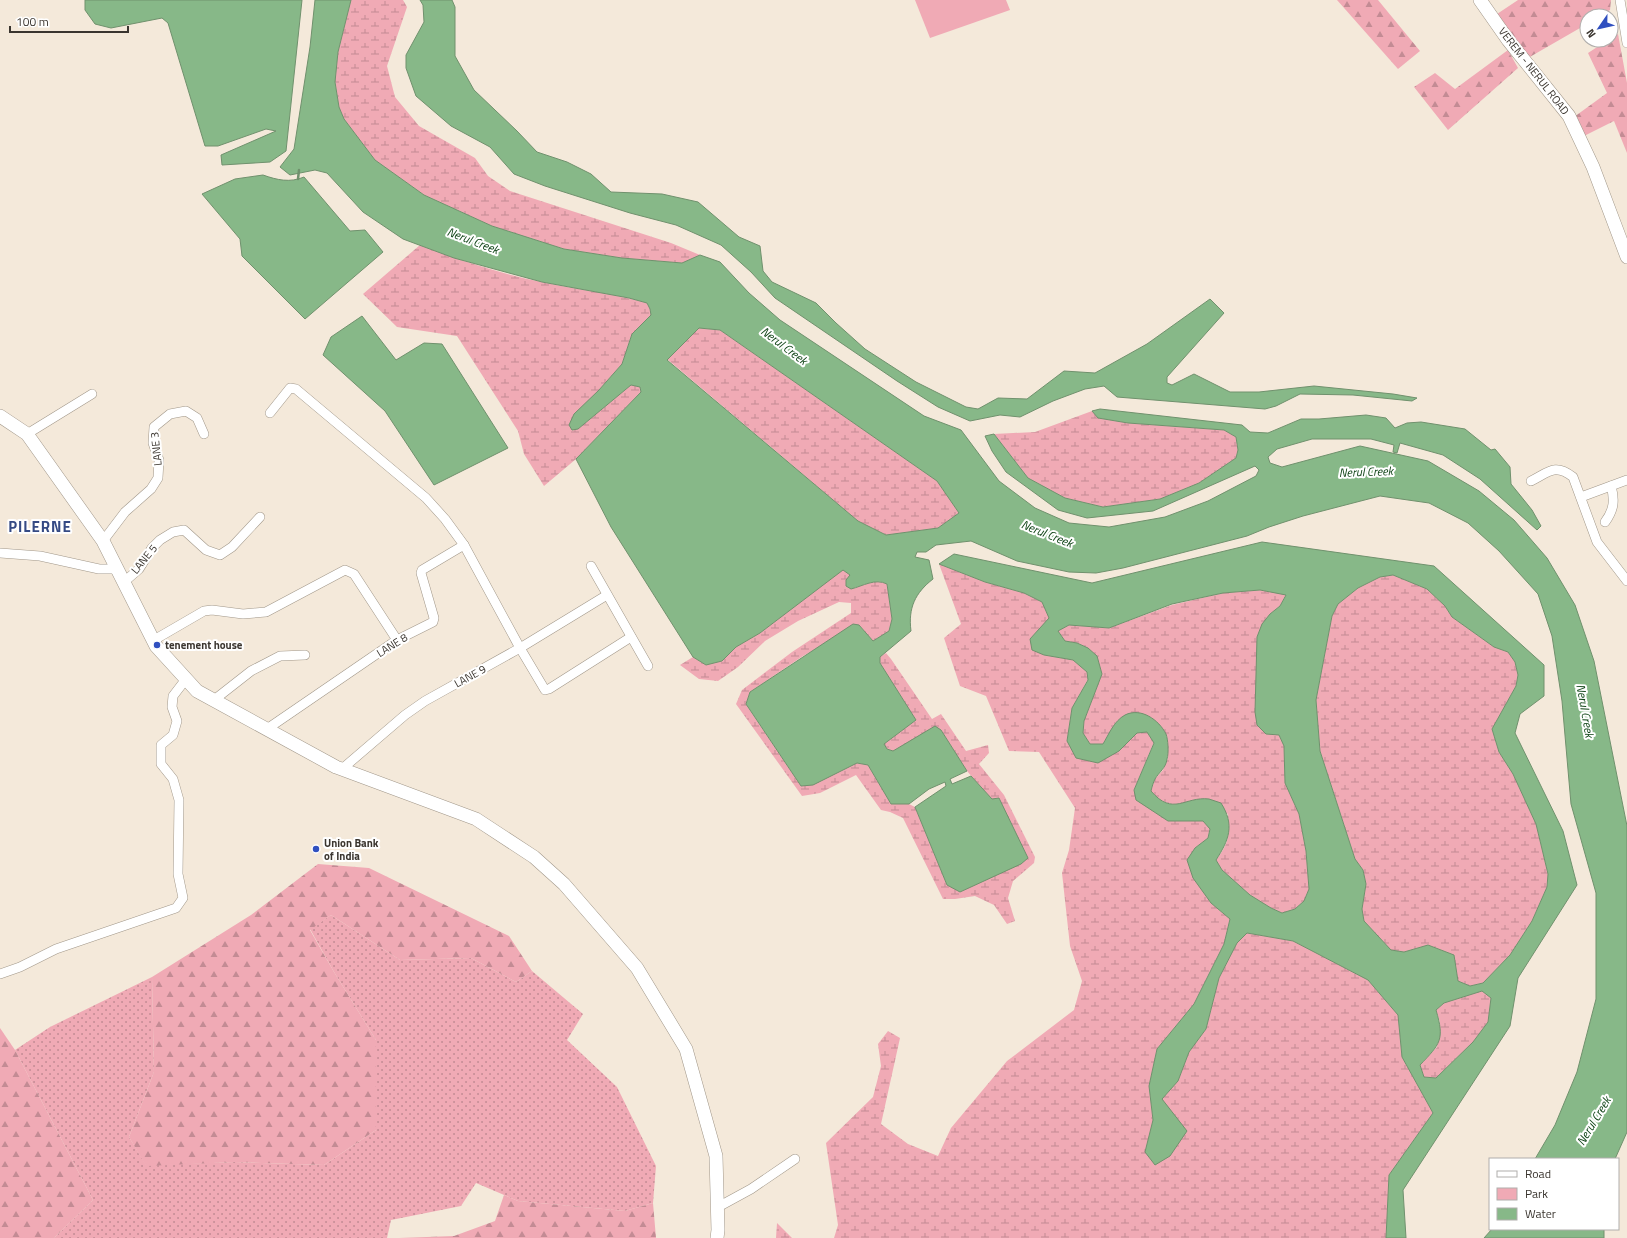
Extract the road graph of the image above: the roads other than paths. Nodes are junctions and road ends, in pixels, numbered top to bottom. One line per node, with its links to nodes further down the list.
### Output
1 (1480, 0): 4 (main road, VEREM - NERUL ROAD)
2 (1620, 0): 3 (street)
3 (1627, 43)
4 (1627, 257)
5 (92, 394): 8 (street)
6 (270, 413): 17 (street)
7 (0, 416): 8 (main road)
8 (27, 434): 16 (main road)
9 (204, 434): 16 (street, LANE 3)
10 (1627, 480): 12 (street)
11 (1531, 481): 13 (street)
12 (1611, 486): 13 (street); 15 (street)
13 (1580, 497): 21 (street)
14 (260, 517): 22 (street, LANE 5)
15 (1605, 522)
16 (103, 541): 20 (main road)
17 (464, 545): 26 (street, LANE 8); 27 (street)
18 (0, 553): 20 (street)
19 (591, 566): 23 (street)
20 (117, 569): 22 (main road)
21 (1627, 581)
22 (124, 582): 25 (main road)
23 (607, 595): 24 (street); 27 (street, LANE 9)
24 (631, 637): 27 (street); 29 (street)
25 (154, 640): 26 (street); 30 (main road)
26 (397, 640): 32 (street, LANE 8)
27 (520, 648): 33 (street, LANE 9)
28 (305, 656): 31 (street)
29 (648, 666)
30 (186, 679): 31 (main road); 34 (street)
31 (214, 700): 32 (main road)
32 (267, 729): 33 (main road)
33 (342, 769): 36 (main road)
34 (0, 974)
35 (795, 1159): 36 (street)
36 (718, 1207): 37 (main road)
37 (717, 1238)

